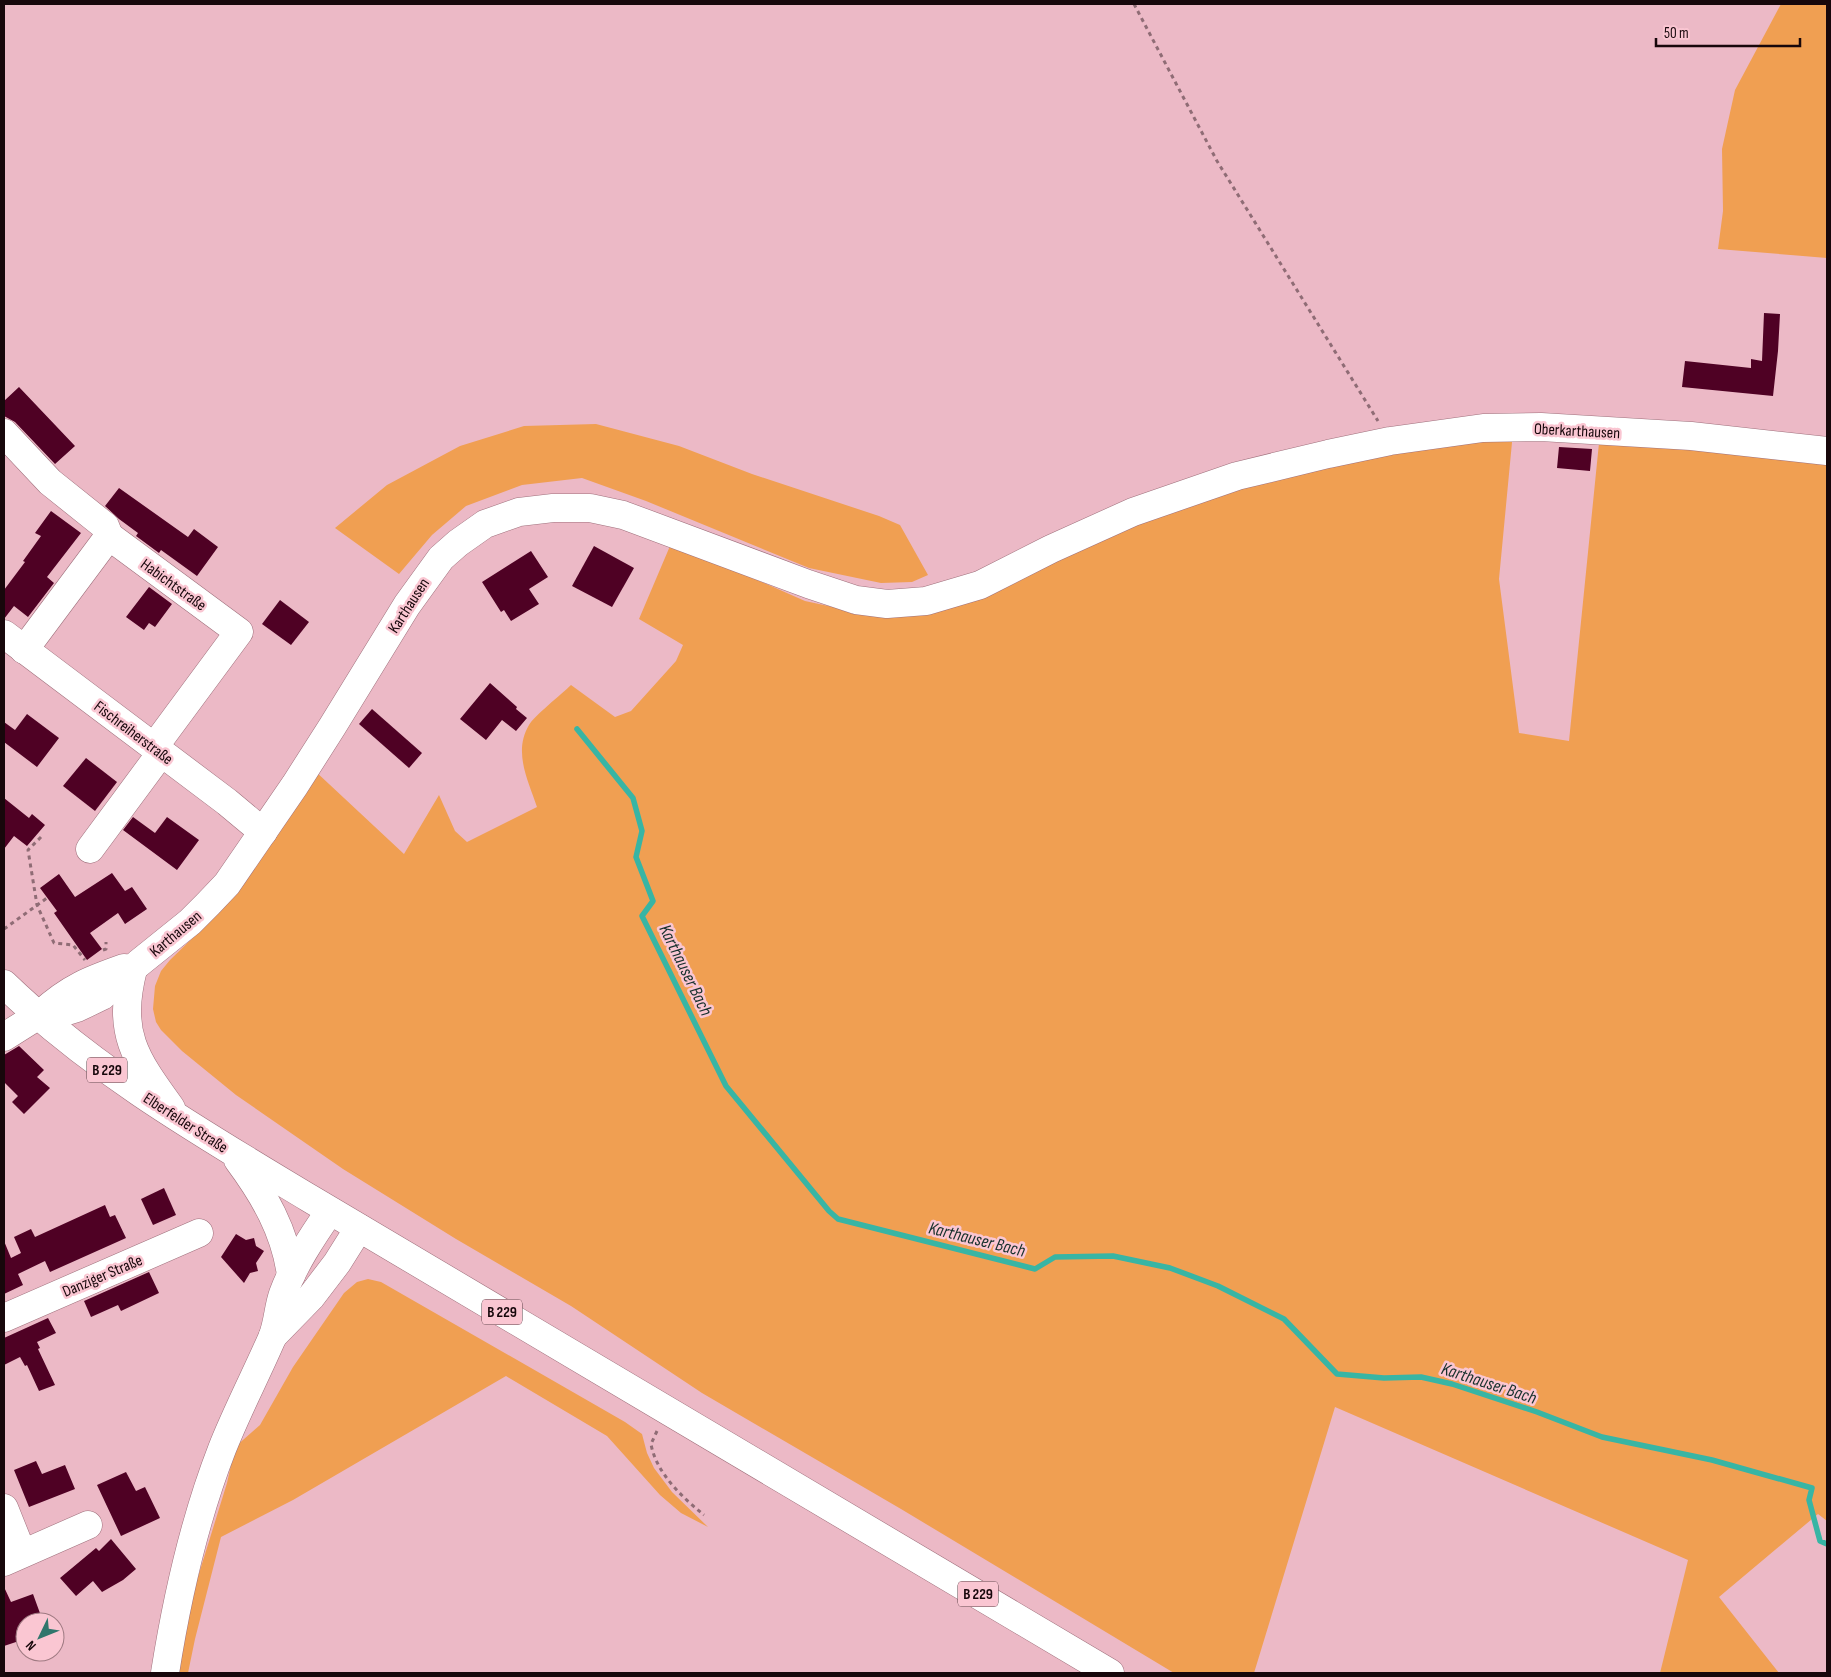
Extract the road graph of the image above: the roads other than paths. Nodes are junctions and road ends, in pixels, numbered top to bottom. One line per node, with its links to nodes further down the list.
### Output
1 (4, 433): 4 (main road)
2 (1827, 451): 3 (main road, Oberkarthausen)
3 (1328, 454): 7 (main road, Karthausen)
4 (109, 536): 5 (main road); 6 (main road, Habichtstraße)
5 (14, 642): 6 (main road, Fischreiherstraße)
6 (158, 750): 7 (main road, Fischreiherstraße); 8 (main road)
7 (263, 832): 9 (main road, Karthausen)
8 (90, 848)
9 (136, 966): 11 (main road, Karthausen); 13 (main road)
10 (4, 984): 11 (main road, Elberfelder Straße / B 229)
11 (39, 1015): 12 (main road, Karthausen); 13 (main road, Elberfelder Straße / B 229)
12 (4, 1037)
13 (179, 1119): 14 (main road, Elberfelder Straße / B 229)
14 (231, 1151): 15 (main road, Elberfelder Straße / B 229); 18 (main road)
15 (330, 1211): 16 (main road, B 229); 18 (main road)
16 (359, 1228): 20 (main road); 25 (main road, B 229)
17 (200, 1233): 19 (main road, Danziger Straße)
18 (291, 1275): 20 (main road)
19 (4, 1318)
20 (273, 1336): 24 (main road)
21 (4, 1508): 23 (main road)
22 (88, 1525): 23 (main road)
23 (13, 1557)
24 (165, 1673)
25 (1110, 1673)

